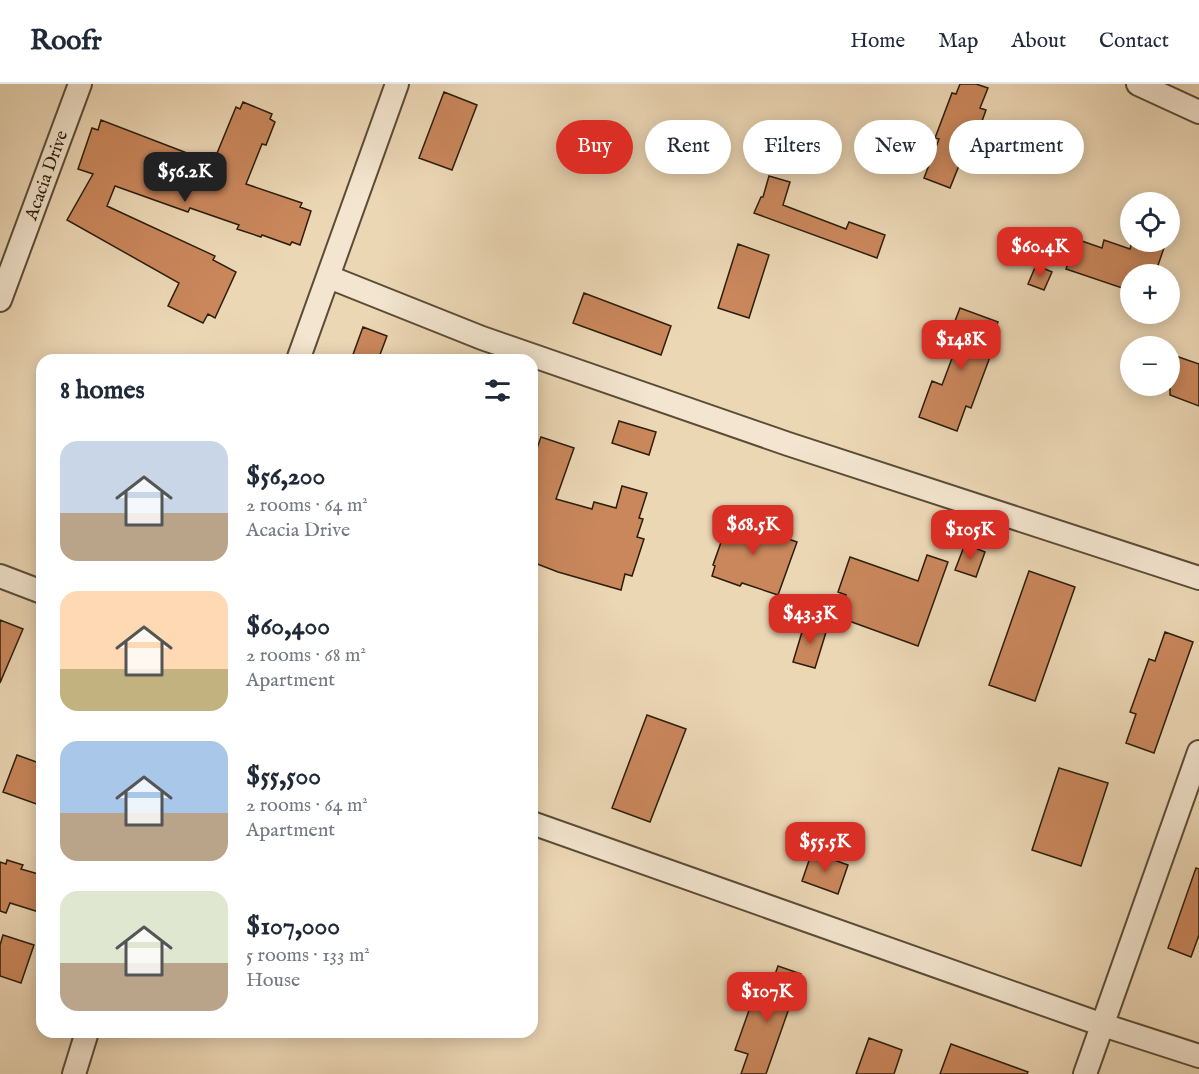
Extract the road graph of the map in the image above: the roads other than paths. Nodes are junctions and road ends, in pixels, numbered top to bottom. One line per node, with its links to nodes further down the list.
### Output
1 (80, 84): 6 (street, Acacia Drive)
2 (398, 84): 5 (street)
3 (1137, 84): 4 (street)
4 (1199, 112)
5 (329, 277): 7 (street); 8 (street)
6 (0, 300)
7 (300, 354)
8 (529, 354)
9 (538, 357): 11 (street)
10 (0, 576): 12 (street)
11 (1199, 578)
12 (36, 590)
13 (1199, 752): 15 (street)
14 (538, 825): 15 (street)
15 (1103, 1024): 17 (street); 19 (street)
16 (85, 1038): 18 (street)
17 (1199, 1056)
18 (74, 1074)
19 (1085, 1074)

